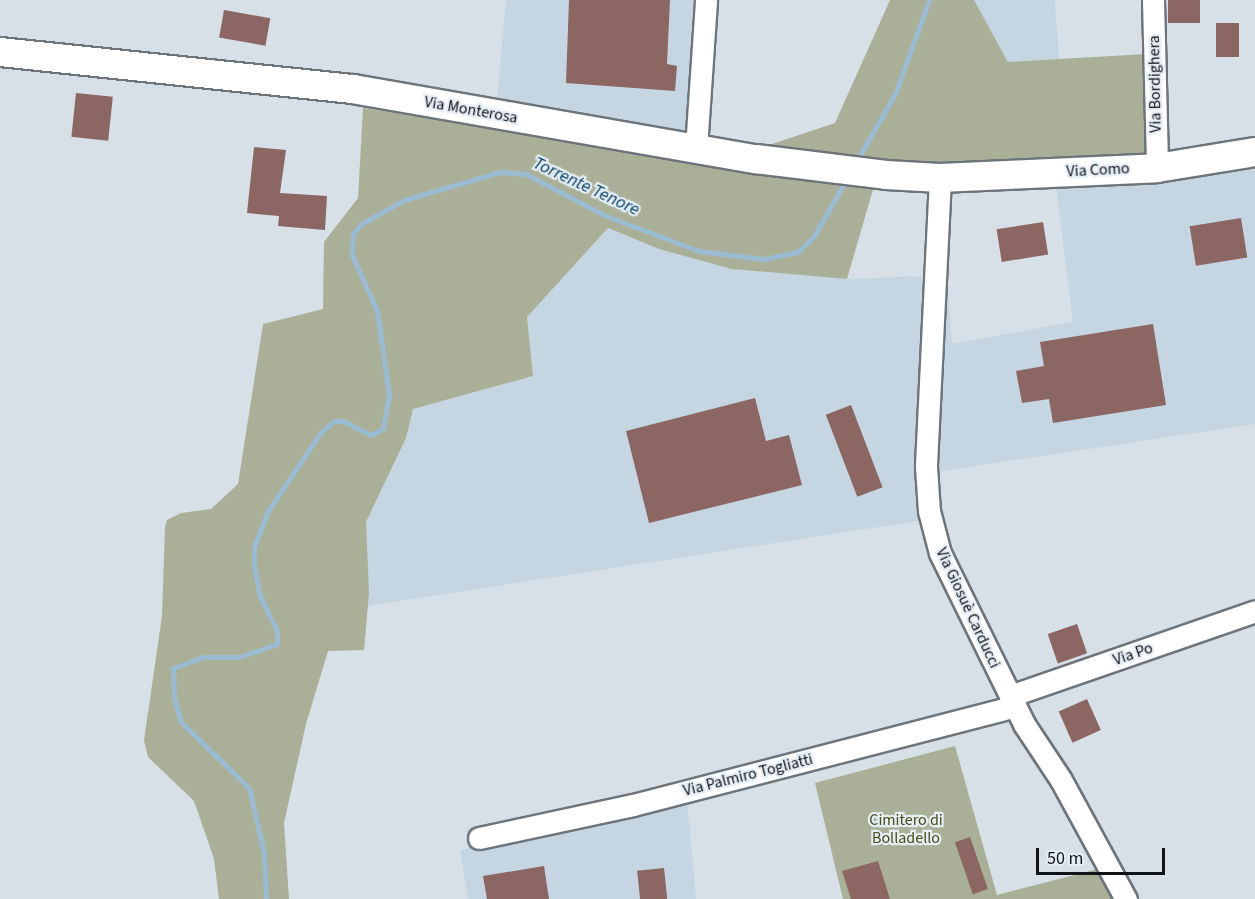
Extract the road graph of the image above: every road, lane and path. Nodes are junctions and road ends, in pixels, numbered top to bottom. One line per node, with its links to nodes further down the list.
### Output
1 (706, 0): 4 (street)
2 (1153, 0): 6 (street, Via Bordighera)
3 (0, 52): 4 (main road, Via Monterosa)
4 (696, 148): 7 (main road, Via Monterosa)
5 (1255, 152): 6 (main road, Via Como)
6 (1157, 168): 7 (main road, Via Como)
7 (940, 177): 9 (street, Via Giosuè Carducci)
8 (1255, 611): 9 (street, Via Po)
9 (1013, 701): 10 (street, Via Palmiro Togliatti); 11 (street, Via Giosuè Carducci)
10 (479, 838)
11 (1126, 899)

